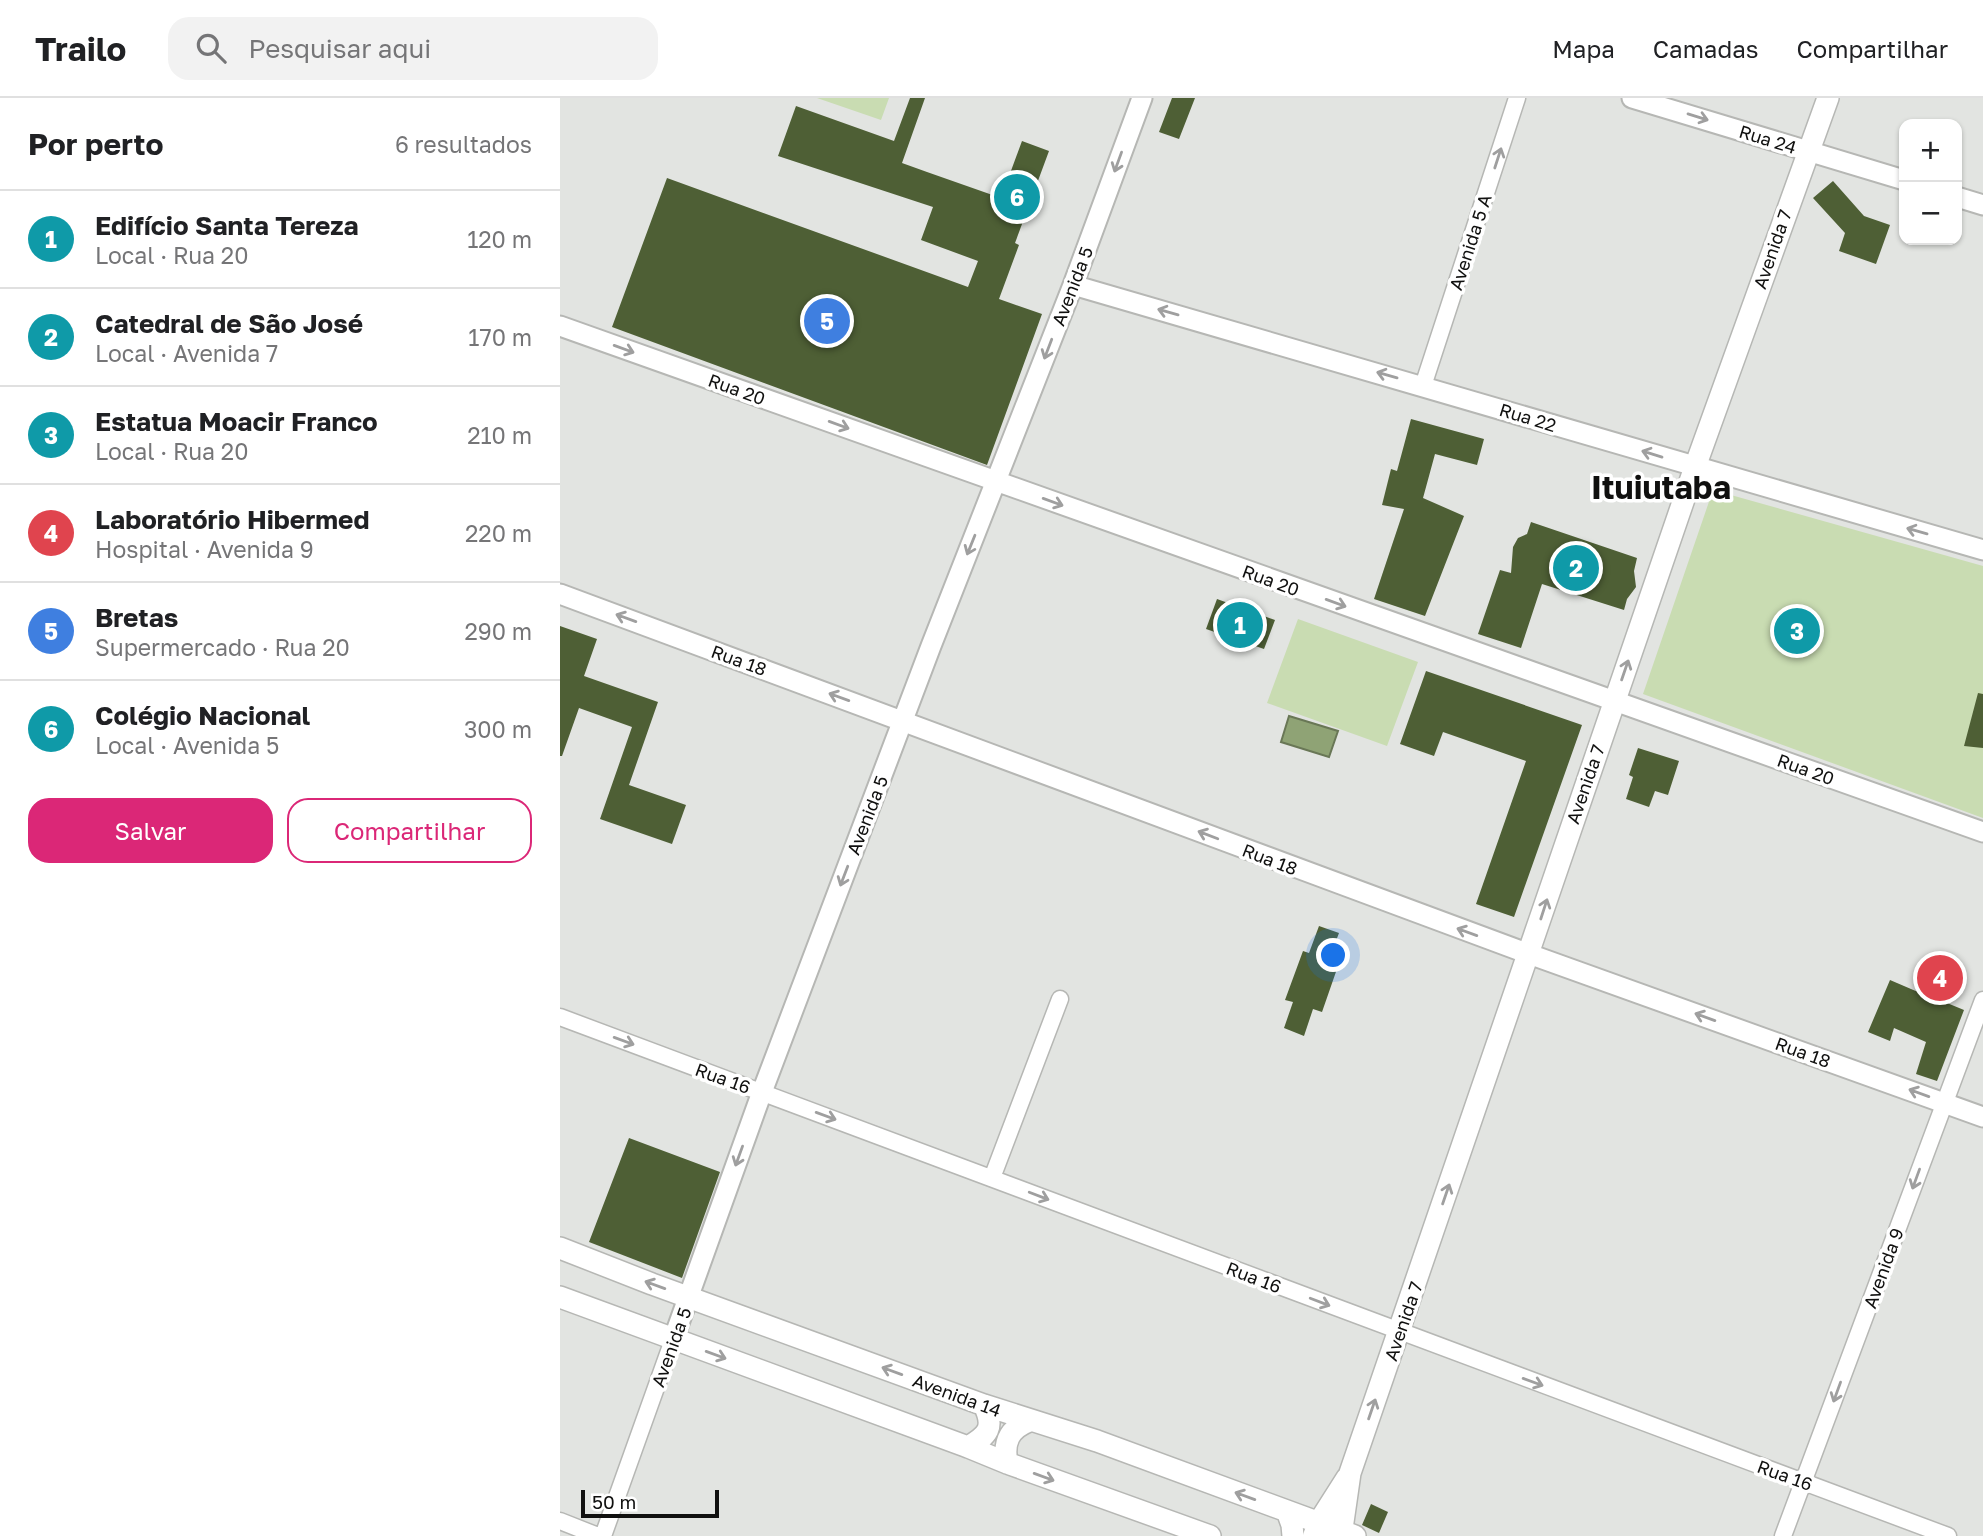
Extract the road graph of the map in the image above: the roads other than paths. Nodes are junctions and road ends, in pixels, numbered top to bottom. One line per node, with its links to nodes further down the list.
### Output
1 (1142, 98): 9 (street, Avenida 5, one-way to 9)
2 (1517, 98): 11 (street, Avenida 5 A, one-way to 2)
3 (1632, 98): 5 (street, Rua 24, one-way to 5)
4 (1828, 98): 5 (main road, Avenida 7)
5 (1807, 150): 6 (street, Rua 24); 12 (main road, Avenida 7)
6 (1899, 178)
7 (1962, 199): 8 (street)
8 (1983, 205)
9 (1073, 285): 11 (street, Rua 22, one-way to 9); 13 (street, Avenida 5, one-way to 13)
10 (560, 326): 13 (street, Rua 20, one-way to 13)
11 (1423, 386): 12 (street, Rua 22, one-way to 11)
12 (1695, 467): 14 (street, Rua 22, one-way to 12); 16 (main road, Avenida 7, one-way to 12)
13 (996, 481): 16 (street, Rua 20, one-way to 16); 17 (street, Avenida 5, one-way to 17)
14 (1983, 550)
15 (560, 594): 17 (street, Rua 18, one-way to 15)
16 (1615, 701): 18 (street, Rua 20); 19 (main road, Avenida 7, one-way to 16)
17 (903, 720): 19 (street, Rua 18, one-way to 17); 23 (street, Avenida 5, one-way to 23)
18 (1983, 832)
19 (1529, 954): 24 (street, Rua 18, one-way to 19); 30 (main road, Avenida 7, one-way to 19)
20 (1060, 999): 26 (street)
21 (1983, 1000): 24 (street, Avenida 9)
22 (560, 1017): 23 (street, Rua 16, one-way to 23)
23 (762, 1092): 26 (street, Rua 16, one-way to 26); 29 (street, Avenida 5, one-way to 29)
24 (1945, 1103): 25 (street, Rua 18); 37 (street, Avenida 9, one-way to 37)
25 (1983, 1117)
26 (992, 1178): 30 (street, Rua 16, one-way to 30)
27 (560, 1248): 29 (main road, Avenida 14, one-way to 27)
28 (560, 1297): 31 (main road)
29 (689, 1297): 31 (street, Avenida 5); 32 (main road, Avenida 14, one-way to 29)
30 (1399, 1332): 36 (main road, Avenida 7, one-way to 30); 37 (street, Rua 16, one-way to 37)
31 (673, 1340): 34 (main road, one-way to 34); 42 (street, Avenida 5)
32 (984, 1405): 33 (main road, Avenida 14); 34 (main road)
33 (1029, 1421): 35 (main road); 38 (main road, Avenida 14, one-way to 33)
34 (968, 1447): 35 (main road)
35 (1007, 1463): 43 (main road, one-way to 43)
36 (1350, 1473): 40 (main road, Avenida 7); 41 (main road, Avenida 7)
37 (1804, 1482): 45 (street, Avenida 9); 46 (street, Rua 16)
38 (1287, 1511): 40 (main road, Avenida 14); 44 (main road)
39 (560, 1521): 42 (street)
40 (1316, 1529): 41 (main road, Avenida 14)
41 (1346, 1534)
42 (601, 1536)
43 (1210, 1536)
44 (1293, 1536)
45 (1783, 1536)
46 (1948, 1536)

